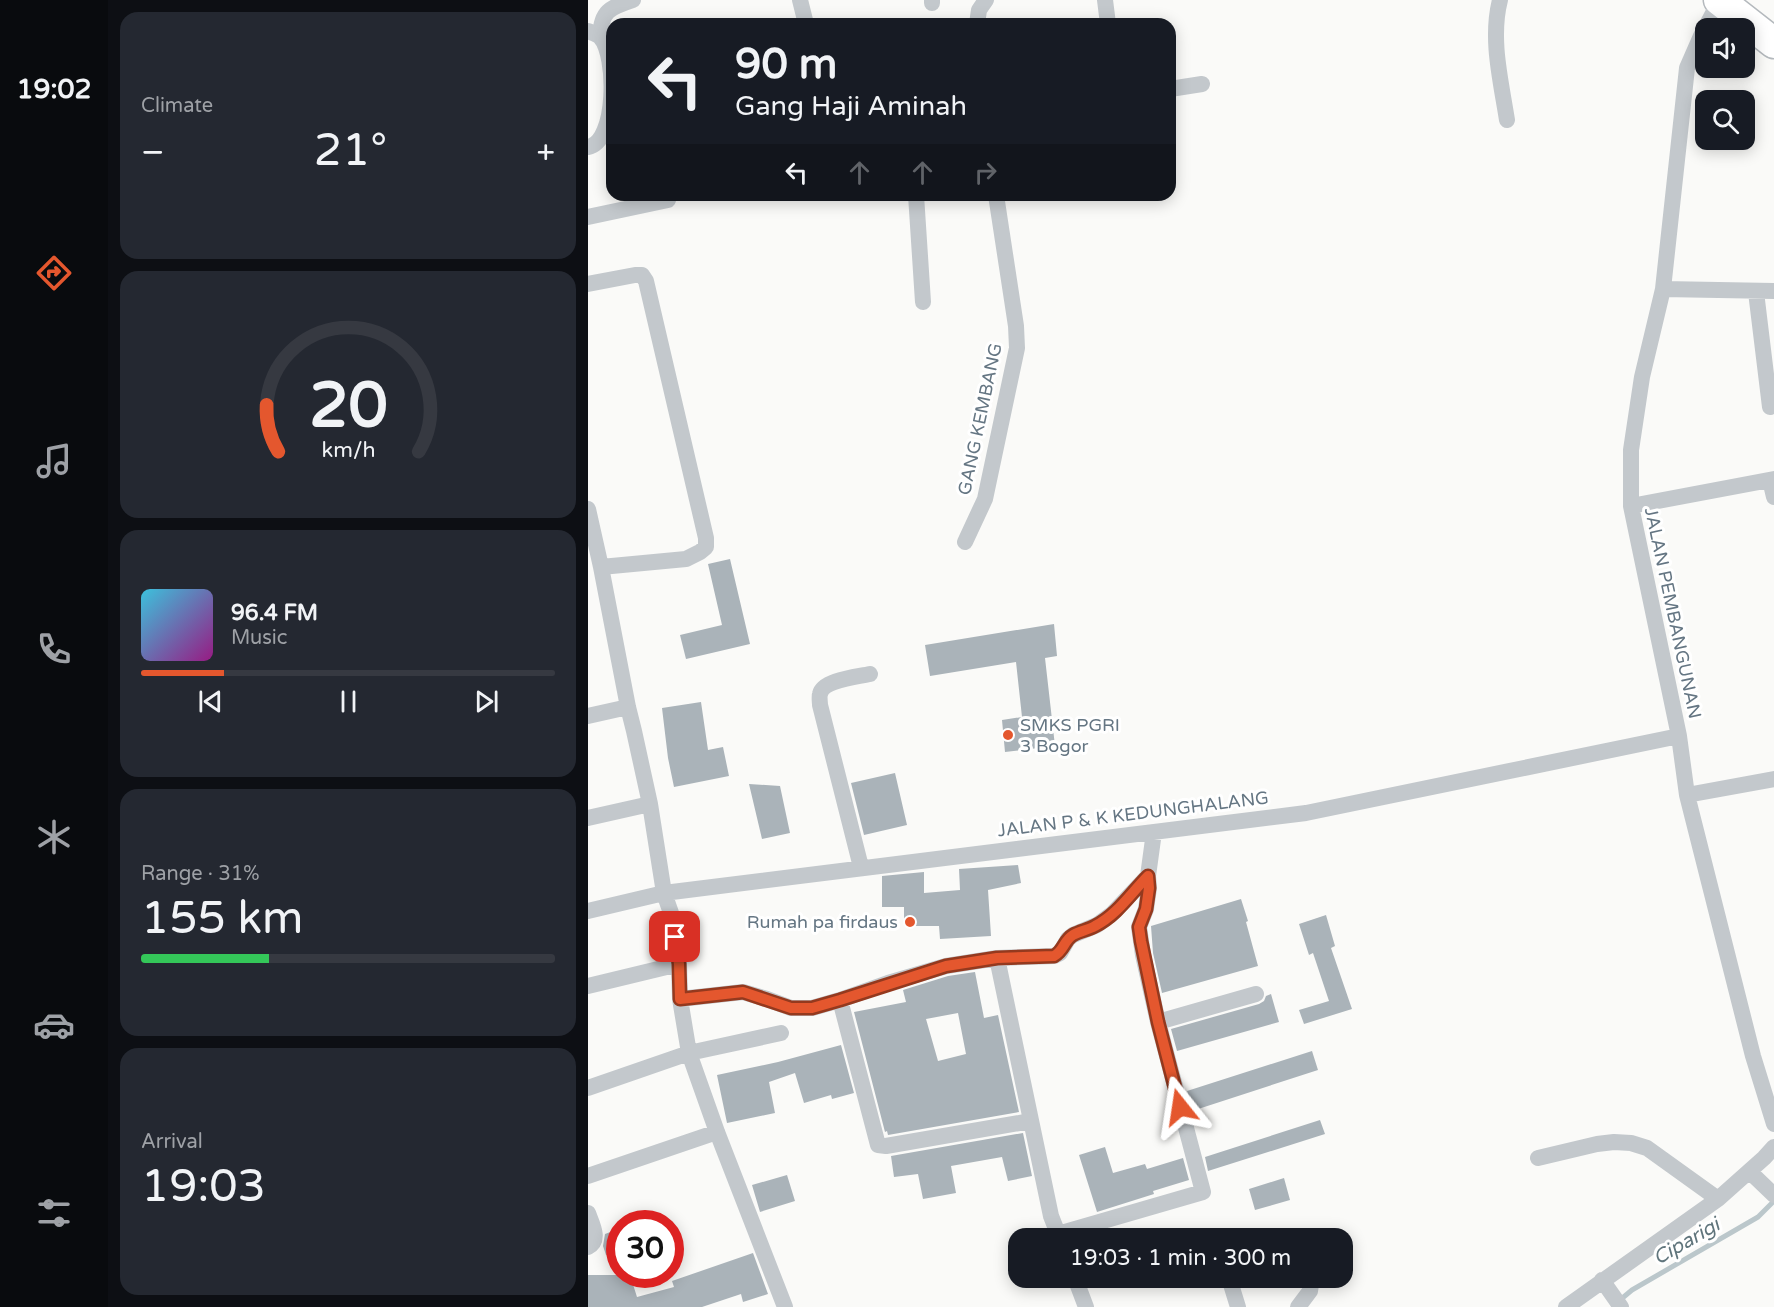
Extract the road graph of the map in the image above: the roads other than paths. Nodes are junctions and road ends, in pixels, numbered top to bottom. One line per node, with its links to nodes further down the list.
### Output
1 (633, 0): 10 (street)
2 (800, 0): 7 (street)
3 (986, 0): 8 (street)
4 (1105, 0): 9 (street)
5 (1500, 0): 15 (street)
6 (1719, 0): 11 (highway); 23 (street, JALAN PEMBANGUNAN)
7 (804, 18)
8 (978, 18)
9 (1107, 18)
10 (594, 34): 12 (street)
11 (1774, 43)
12 (606, 50)
13 (1202, 84): 14 (street)
14 (1176, 87)
15 (1507, 120)
16 (606, 127): 17 (street)
17 (588, 147)
18 (663, 201): 21 (street)
19 (916, 201): 26 (street)
20 (997, 201): 32 (street, GANG KEMBANG)
21 (588, 217)
22 (588, 284): 33 (street)
23 (1663, 289): 25 (street); 30 (street, JALAN PEMBANGUNAN)
24 (1774, 291): 25 (street)
25 (1756, 292): 27 (street)
26 (924, 302)
27 (1770, 407)
28 (1772, 479): 29 (street); 30 (street)
29 (1774, 497)
30 (1630, 506): 37 (street, JALAN PEMBANGUNAN)
31 (588, 509): 33 (street)
32 (965, 542)
33 (601, 567): 35 (street)
34 (870, 674): 43 (street)
35 (628, 707): 36 (street); 40 (street)
36 (588, 716)
37 (1679, 736): 39 (street, JALAN PEMBANGUNAN); 42 (street, JALAN P & K KEDUNGHALANG)
38 (1774, 779): 39 (street)
39 (1687, 795): 58 (street, JALAN PEMBANGUNAN)
40 (650, 804): 41 (street); 45 (street)
41 (588, 818)
42 (1154, 832): 43 (street, JALAN P & K KEDUNGHALANG); 44 (street)
43 (861, 867): 45 (street, JALAN P & K KEDUNGHALANG)
44 (1148, 876): 47 (street); 53 (street)
45 (664, 893): 46 (street, JALAN P & K KEDUNGHALANG); 48 (street)
46 (588, 911)
47 (997, 958): 52 (street); 57 (street)
48 (679, 964): 49 (street); 51 (street)
49 (588, 986)
50 (1256, 994): 53 (street)
51 (680, 999): 52 (street); 55 (street)
52 (840, 1000): 57 (street)
53 (1158, 1022): 68 (street)
54 (781, 1033): 55 (street)
55 (689, 1053): 56 (street); 59 (street)
56 (588, 1088)
57 (1031, 1121): 67 (street)
58 (1774, 1124)
59 (717, 1132): 63 (street); 74 (street)
60 (1774, 1147): 62 (street)
61 (1538, 1158): 65 (street)
62 (1750, 1172): 64 (street); 65 (street)
63 (588, 1176)
64 (1772, 1193)
65 (1718, 1199): 70 (street)
66 (588, 1213): 69 (street)
67 (1056, 1228)
68 (1085, 1228)
69 (588, 1247)
70 (1605, 1284): 78 (street); 79 (street)
71 (1079, 1288): 75 (street)
72 (1232, 1288): 76 (street)
73 (1310, 1288): 77 (street)
74 (785, 1307)
75 (1086, 1307)
76 (1238, 1307)
77 (1298, 1307)
78 (1566, 1307)
79 (1621, 1307)

